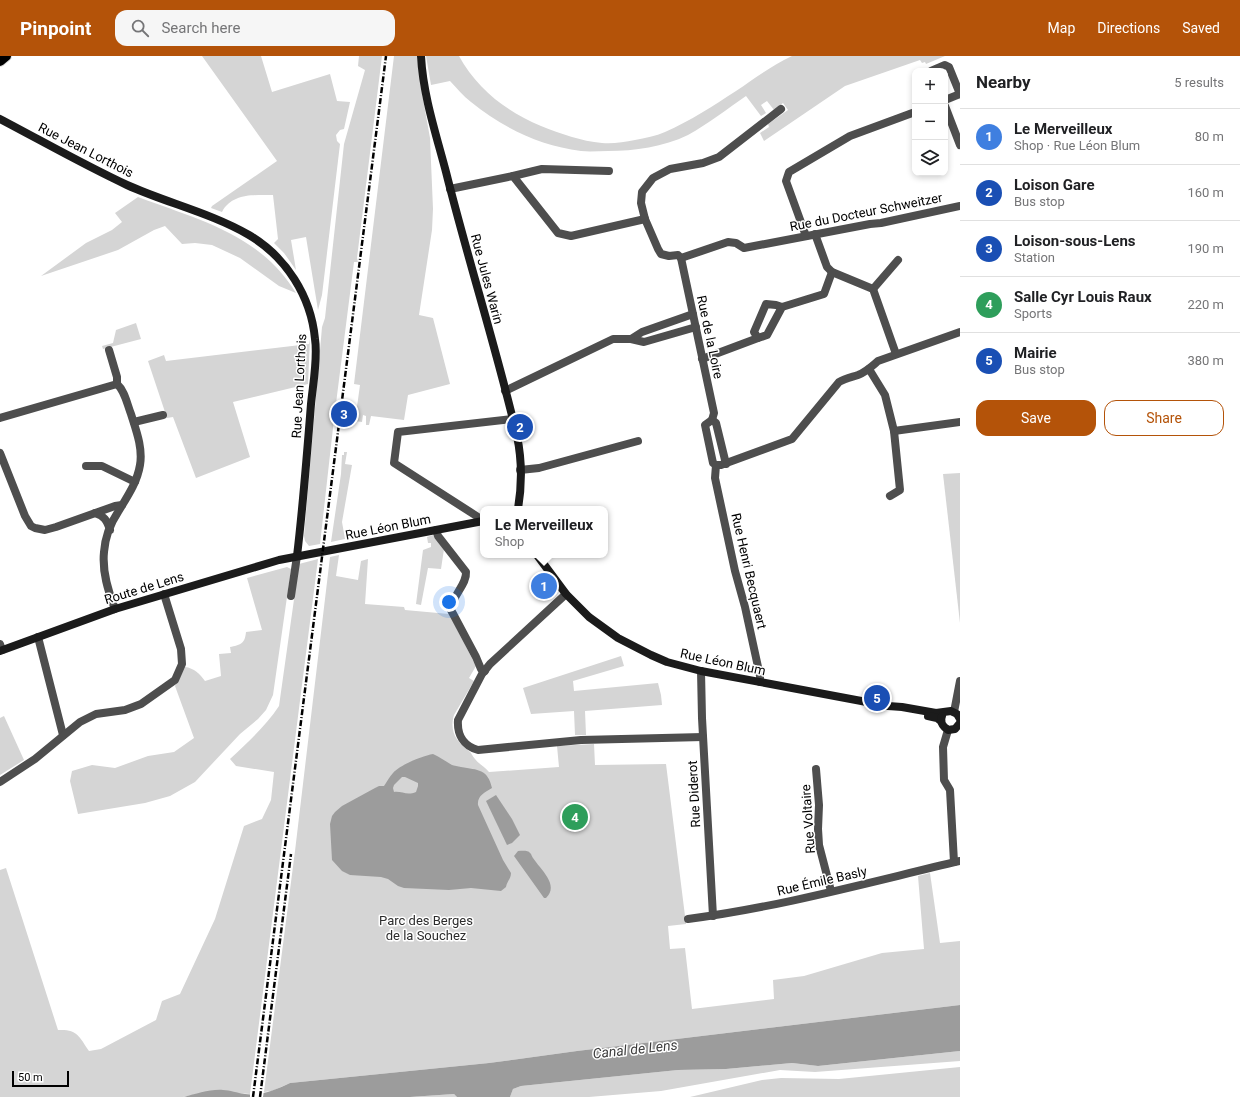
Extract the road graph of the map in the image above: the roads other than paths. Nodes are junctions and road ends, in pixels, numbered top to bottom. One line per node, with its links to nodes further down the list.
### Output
1 (6, 56): 3 (main road)
2 (421, 56): 14 (street, Rue Jules Warin)
3 (0, 61)
4 (938, 68): 5 (street)
5 (960, 94): 6 (street)
6 (948, 99)
7 (781, 109): 16 (street)
8 (912, 113): 18 (street)
9 (948, 114): 11 (street)
10 (0, 119): 57 (street, Rue Jean Lorthois)
11 (960, 145)
12 (609, 171): 13 (street)
13 (512, 176): 14 (street); 16 (street)
14 (450, 189): 34 (street, Rue Jules Warin)
15 (960, 206): 17 (street, Rue du Docteur Schweitzer)
16 (645, 219): 19 (street)
17 (815, 234): 18 (street, Rue du Docteur Schweitzer); 21 (street)
18 (806, 236): 19 (street, Rue du Docteur Schweitzer)
19 (681, 258): 24 (street, Rue de la Loire)
20 (898, 260): 22 (street)
21 (832, 272): 22 (street); 23 (street)
22 (872, 289): 30 (street)
23 (782, 307): 27 (street); 27 (street)
24 (693, 314): 25 (street, Rue de la Loire); 28 (street)
25 (696, 327): 28 (street); 31 (street, Rue de la Loire)
26 (960, 332): 30 (street)
27 (758, 338): 31 (street)
28 (631, 339): 34 (street)
29 (109, 350): 33 (street)
30 (896, 354): 32 (street)
31 (702, 359): 38 (street, Rue de la Loire)
32 (869, 369): 41 (street); 44 (street)
33 (117, 384): 36 (street); 39 (street)
34 (505, 391): 37 (street, Rue Jules Warin)
35 (163, 415): 39 (street)
36 (0, 418)
37 (512, 419): 47 (street, Rue Jules Warin); 53 (street)
38 (712, 420): 44 (street, Rue de la Loire); 45 (street, Rue de la Loire)
39 (134, 422): 48 (street)
40 (960, 422): 41 (street)
41 (894, 431): 49 (street)
42 (638, 441): 47 (street)
43 (0, 453): 52 (street)
44 (726, 464): 45 (street)
45 (716, 465): 68 (street, Rue Henri Becquaert)
46 (86, 466): 48 (street)
47 (520, 470): 51 (street, Rue Jules Warin)
48 (135, 482): 50 (street)
49 (890, 496)
50 (122, 505): 52 (street); 55 (street)
51 (518, 506)
52 (95, 513): 55 (street)
53 (480, 519)
54 (480, 521): 56 (street, Rue Léon Blum)
55 (110, 530): 62 (street)
56 (436, 530): 57 (street, Rue Léon Blum); 65 (street)
57 (297, 556): 59 (street, Route de Lens); 61 (street, Rue Jean Lorthois)
58 (539, 558): 60 (street, Rue Léon Blum)
59 (164, 594): 62 (street, Route de Lens); 75 (street)
60 (566, 594): 65 (street); 66 (street, Rue Léon Blum)
61 (291, 596)
62 (115, 609): 63 (street, Route de Lens)
63 (38, 637): 64 (street, Route de Lens); 75 (street)
64 (1, 648)
65 (485, 671): 76 (street)
66 (701, 671): 68 (street, Rue Léon Blum); 76 (street, Rue Diderot)
67 (960, 681): 70 (street)
68 (760, 682): 69 (street, Rue Léon Blum)
69 (895, 707): 71 (street, Rue Léon Blum); 73 (street, Rue Léon Blum)
70 (954, 712): 71 (street, Rue Léon Blum); 72 (street)
71 (946, 713): 73 (street)
72 (960, 718)
73 (941, 721): 74 (street)
74 (956, 728): 79 (street)
75 (63, 735): 78 (street)
76 (703, 737): 81 (street, Rue Diderot)
77 (816, 769): 80 (street, Rue Voltaire)
78 (0, 782)
79 (957, 861): 80 (street, Rue Émile Basly)
80 (831, 891): 81 (street, Rue Émile Basly)
81 (713, 916): 82 (street, Rue Émile Basly)
82 (688, 919)

